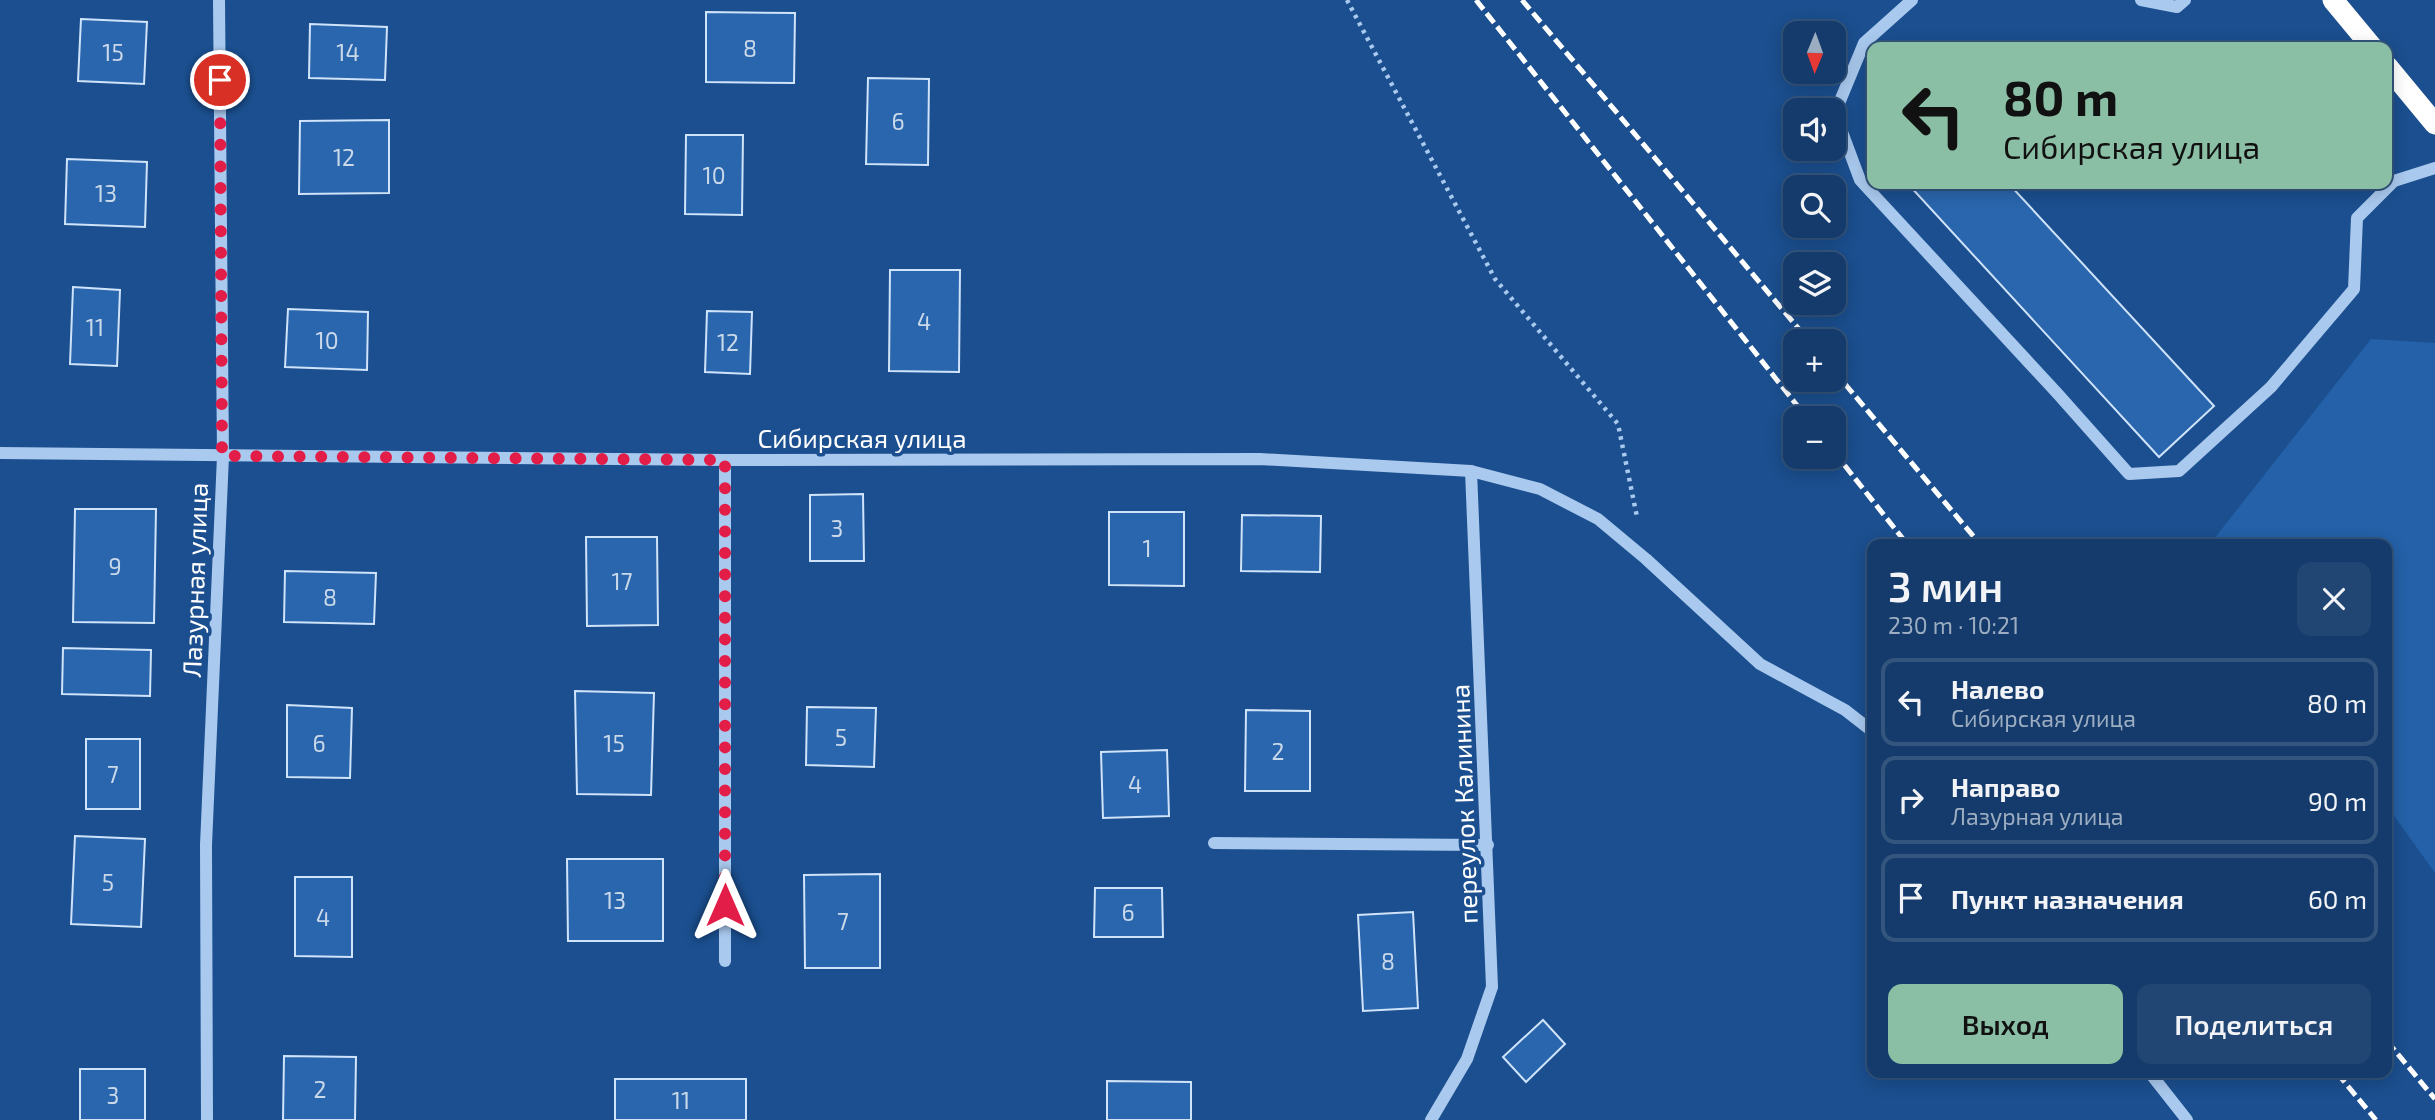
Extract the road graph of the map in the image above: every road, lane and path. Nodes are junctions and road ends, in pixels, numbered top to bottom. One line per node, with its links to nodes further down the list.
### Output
1 (219, 0): 16 (street, Лазурная улица)
2 (1347, 0): 19 (path)
3 (1912, 0): 12 (street)
4 (2141, 0): 5 (street)
5 (2185, 0)
6 (2333, 0): 7 (highway)
7 (2368, 42)
8 (2392, 72): 9 (highway)
9 (2435, 124)
10 (2435, 168): 11 (street)
11 (2392, 183)
12 (1867, 188)
13 (1868, 189): 14 (street)
14 (2386, 189)
15 (0, 453): 16 (street, Сибирская улица)
16 (222, 456): 17 (street, Сибирская улица); 25 (street, Лазурная улица)
17 (725, 460): 18 (street, Сибирская улица); 23 (street)
18 (1471, 471): 19 (street, Сибирская улица); 22 (street, переулок Калинина)
19 (1646, 559): 20 (street, Сибирская улица)
20 (1867, 727)
21 (1214, 843): 22 (street)
22 (1488, 845): 26 (street, переулок Калинина)
23 (725, 961)
24 (2155, 1078): 27 (street)
25 (207, 1120)
26 (1431, 1120)
27 (2187, 1120)

